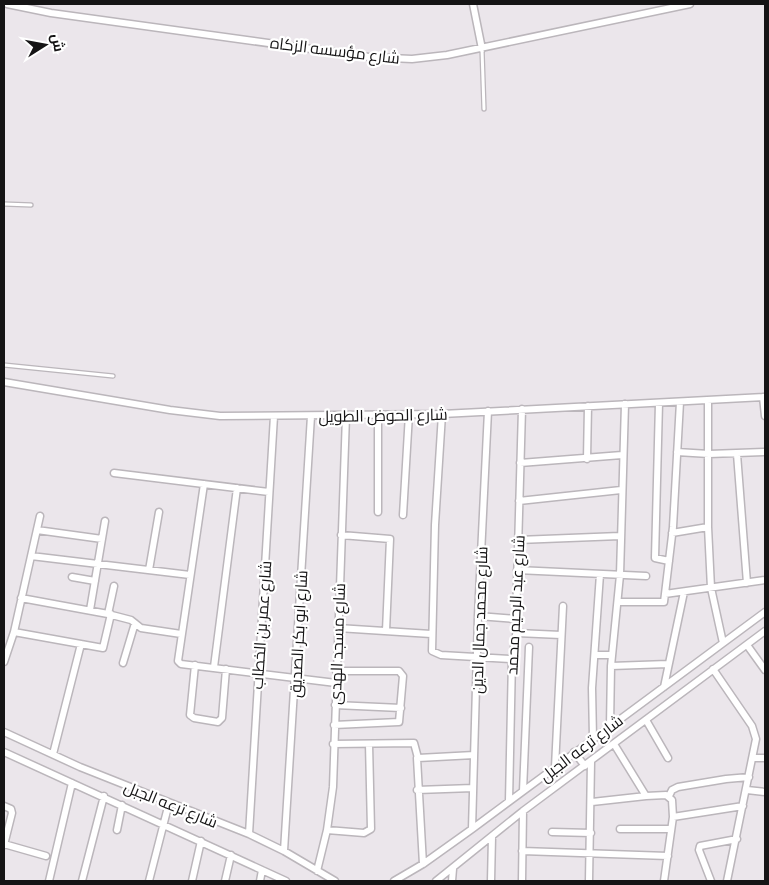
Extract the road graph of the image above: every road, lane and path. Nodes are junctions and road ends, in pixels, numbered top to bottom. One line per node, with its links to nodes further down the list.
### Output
1 (7, 4): 4 (street, شارع مؤسسه الزكاه)
2 (473, 4): 4 (street)
3 (690, 4): 4 (street, شارع مؤسسه الزكاه)
4 (482, 49): 5 (lane)
5 (484, 110)
6 (4, 204): 7 (lane)
7 (31, 205)
8 (4, 365): 9 (lane)
9 (113, 376)
10 (4, 382): 22 (street, شارع الحوض الطويل)
11 (764, 397): 12 (street, شارع الحوض الطويل); 25 (street)
12 (708, 401): 13 (street, شارع الحوض الطويل); 28 (street)
13 (680, 402): 14 (street, شارع الحوض الطويل); 26 (street)
14 (659, 403): 15 (street, شارع الحوض الطويل); 52 (street)
15 (625, 404): 16 (street, شارع الحوض الطويل); 30 (street)
16 (588, 406): 17 (street, شارع الحوض الطويل); 31 (street)
17 (522, 409): 18 (street, شارع الحوض الطويل); 32 (street, شارع عبد الرحيم محمد)
18 (488, 411): 20 (street, شارع الحوض الطويل); 74 (street, شارع محمد جمال الدين)
19 (409, 414): 20 (street, شارع الحوض الطويل); 21 (street, شارع الحوض الطويل); 41 (street)
20 (442, 414): 83 (street)
21 (378, 415): 24 (street, شارع الحوض الطويل); 40 (street)
22 (274, 416): 23 (street, شارع الحوض الطويل); 37 (street, شارع عمر بن الخطاب)
23 (311, 416): 24 (street, شارع الحوض الطويل); 104 (street, شارع ابو بكر الصديق)
24 (346, 416): 47 (street, شارع مسجد الهدى)
25 (765, 416)
26 (677, 452): 28 (street); 46 (street)
27 (765, 452): 29 (street)
28 (709, 454): 29 (street); 44 (street)
29 (737, 454): 63 (street)
30 (622, 455): 31 (street); 36 (street)
31 (587, 458): 32 (street)
32 (520, 462): 38 (street, شارع عبد الرحيم محمد)
33 (114, 473): 34 (street)
34 (204, 484): 35 (street); 57 (street)
35 (238, 488): 37 (street); 98 (street)
36 (622, 490): 38 (street); 48 (street)
37 (269, 492): 103 (street, شارع عمر بن الخطاب)
38 (519, 501): 50 (street, شارع عبد الرحيم محمد)
39 (159, 512): 54 (street)
40 (378, 512)
41 (403, 515)
42 (40, 516): 45 (street)
43 (105, 520): 49 (street)
44 (708, 527): 46 (street); 65 (street)
45 (37, 530): 49 (street); 51 (street)
46 (672, 533): 52 (street)
47 (341, 535): 77 (street, شارع مسجد الهدى); 78 (street)
48 (620, 536): 50 (street); 58 (street)
49 (102, 540): 53 (street)
50 (518, 540): 55 (street, شارع عبد الرحيم محمد)
51 (31, 556): 53 (street); 68 (street)
52 (669, 561): 67 (street)
53 (98, 564): 54 (street); 62 (street)
54 (149, 570): 57 (street)
55 (517, 570): 56 (street); 75 (street, شارع عبد الرحيم محمد)
56 (600, 574): 58 (street); 89 (street)
57 (190, 575): 82 (street)
58 (620, 575): 60 (street); 69 (street)
59 (72, 576): 62 (street)
60 (646, 576)
61 (765, 580): 63 (street)
62 (95, 581): 71 (street)
63 (747, 583): 65 (street)
64 (114, 586): 73 (street)
65 (711, 588): 66 (street); 85 (street)
66 (684, 592): 67 (street); 95 (street)
67 (665, 594): 69 (street)
68 (21, 598): 71 (street); 80 (street)
69 (618, 602): 90 (street)
70 (563, 606): 84 (street)
71 (90, 610): 73 (street)
72 (765, 612): 85 (street, شارع ترعه الجبل)
73 (109, 614): 76 (street); 86 (street)
74 (478, 616): 75 (street); 91 (street, شارع محمد جمال الدين)
75 (516, 619): 81 (street, شارع عبد الرحيم محمد)
76 (135, 622): 82 (street); 94 (street)
77 (338, 628): 78 (street); 102 (street, شارع مسجد الهدى)
78 (386, 631): 83 (street)
79 (765, 631): 87 (street, شارع ترعه الجبل)
80 (14, 632): 86 (street); 93 (street)
81 (517, 633): 84 (street); 92 (street, شارع عبد الرحيم محمد)
82 (181, 634): 96 (street)
83 (431, 634): 91 (street)
84 (561, 635): 126 (street)
85 (723, 643): 106 (street, شارع ترعه الجبل)
86 (81, 644): 119 (street)
87 (747, 644): 100 (street, شارع ترعه الجبل); 101 (street)
88 (529, 647): 131 (street)
89 (595, 655): 90 (street); 113 (street)
90 (612, 655): 97 (street)
91 (477, 657): 92 (street); 120 (street, شارع محمد جمال الدين)
92 (512, 659): 137 (street, شارع عبد الرحيم محمد)
93 (4, 662)
94 (123, 663)
95 (668, 664): 97 (street); 106 (street)
96 (195, 665): 98 (street); 99 (street)
97 (612, 666): 111 (street)
98 (214, 667): 99 (street)
99 (226, 669): 103 (street)
100 (713, 669): 109 (street, شارع ترعه الجبل); 123 (street)
101 (765, 670)
102 (336, 671): 105 (street, شارع مسجد الهدى); 108 (street)
103 (258, 673): 104 (street); 153 (street, شارع عمر بن الخطاب)
104 (296, 678): 105 (street); 158 (street, شارع ابو بكر الصديق)
105 (336, 682): 107 (street, شارع مسجد الهدى)
106 (664, 687): 111 (street, شارع ترعه الجبل)
107 (335, 706): 108 (street); 110 (street, شارع مسجد الهدى)
108 (402, 708): 110 (street)
109 (646, 720): 116 (street, شارع ترعه الجبل); 122 (street)
110 (334, 725): 114 (street, شارع مسجد الهدى)
111 (610, 726): 113 (street, شارع ترعه الجبل)
112 (4, 732): 119 (street, شارع ترعه الجبل)
113 (593, 738): 117 (street, شارع ترعه الجبل)
114 (333, 744): 115 (street); 150 (street, شارع مسجد الهدى)
115 (369, 744): 121 (street); 150 (street)
116 (614, 744): 125 (street, شارع ترعه الجبل); 135 (street)
117 (574, 752): 125 (street); 126 (street, شارع ترعه الجبل)
118 (4, 753): 128 (street, شارع ترعه الجبل)
119 (52, 754): 139 (street, شارع ترعه الجبل)
120 (474, 755): 121 (street); 129 (street, شارع محمد جمال الدين)
121 (417, 758): 130 (street)
122 (668, 758)
123 (753, 758): 124 (street); 127 (street)
124 (765, 758)
125 (588, 764): 138 (street); 143 (street, شارع ترعه الجبل)
126 (555, 767): 131 (street, شارع ترعه الجبل)
127 (749, 777): 132 (street); 136 (street)
128 (72, 783): 134 (street, شارع ترعه الجبل); 168 (street)
129 (473, 788): 130 (street); 146 (street, شارع محمد جمال الدين)
130 (417, 790): 164 (street)
131 (523, 790): 137 (street, شارع ترعه الجبل)
132 (747, 790): 133 (street); 142 (street)
133 (765, 792)
134 (104, 796): 140 (street, شارع ترعه الجبل); 169 (street)
135 (646, 796): 136 (street); 138 (street)
136 (669, 796): 144 (street)
137 (509, 801): 146 (street, شارع ترعه الجبل)
138 (592, 802): 152 (street)
139 (169, 803): 145 (street); 153 (street, شارع ترعه الجبل)
140 (122, 805): 145 (street, شارع ترعه الجبل); 149 (street)
141 (4, 806): 157 (street)
142 (743, 806): 144 (street); 155 (street)
143 (523, 811): 154 (street, شارع ترعه الجبل); 159 (street)
144 (673, 817): 148 (street)
145 (162, 824): 156 (street, شارع ترعه الجبل); 170 (street)
146 (472, 829): 164 (street, شارع ترعه الجبل)
147 (620, 829): 148 (street)
148 (671, 829): 163 (street)
149 (117, 830)
150 (327, 830): 167 (street, شارع مسجد الهدى)
151 (552, 832): 152 (street)
152 (591, 833): 160 (street)
153 (249, 834): 158 (street, شارع ترعه الجبل)
154 (492, 837): 165 (street, شارع ترعه الجبل); 179 (street)
155 (737, 839): 183 (street); 184 (street)
156 (201, 841): 161 (street, شارع ترعه الجبل); 171 (street)
157 (4, 844): 162 (street)
158 (284, 851): 167 (street, شارع ترعه الجبل)
159 (522, 852): 160 (street); 180 (street)
160 (590, 853): 163 (street); 181 (street)
161 (231, 855): 166 (street, شارع ترعه الجبل); 172 (street)
162 (46, 856)
163 (668, 856): 182 (street)
164 (423, 864): 176 (street, شارع ترعه الجبل)
165 (453, 869): 177 (street, شارع ترعه الجبل); 178 (street)
166 (262, 870): 173 (street); 174 (street, شارع ترعه الجبل)
167 (317, 871): 175 (street, شارع ترعه الجبل)
168 (48, 881)
169 (82, 881)
170 (149, 881)
171 (192, 881)
172 (225, 881)
173 (260, 881)
174 (286, 881)
175 (335, 881)
176 (394, 881)
177 (436, 881)
178 (452, 881)
179 (490, 881)
180 (522, 881)
181 (589, 881)
182 (664, 881)
183 (711, 881)
184 (727, 881)

